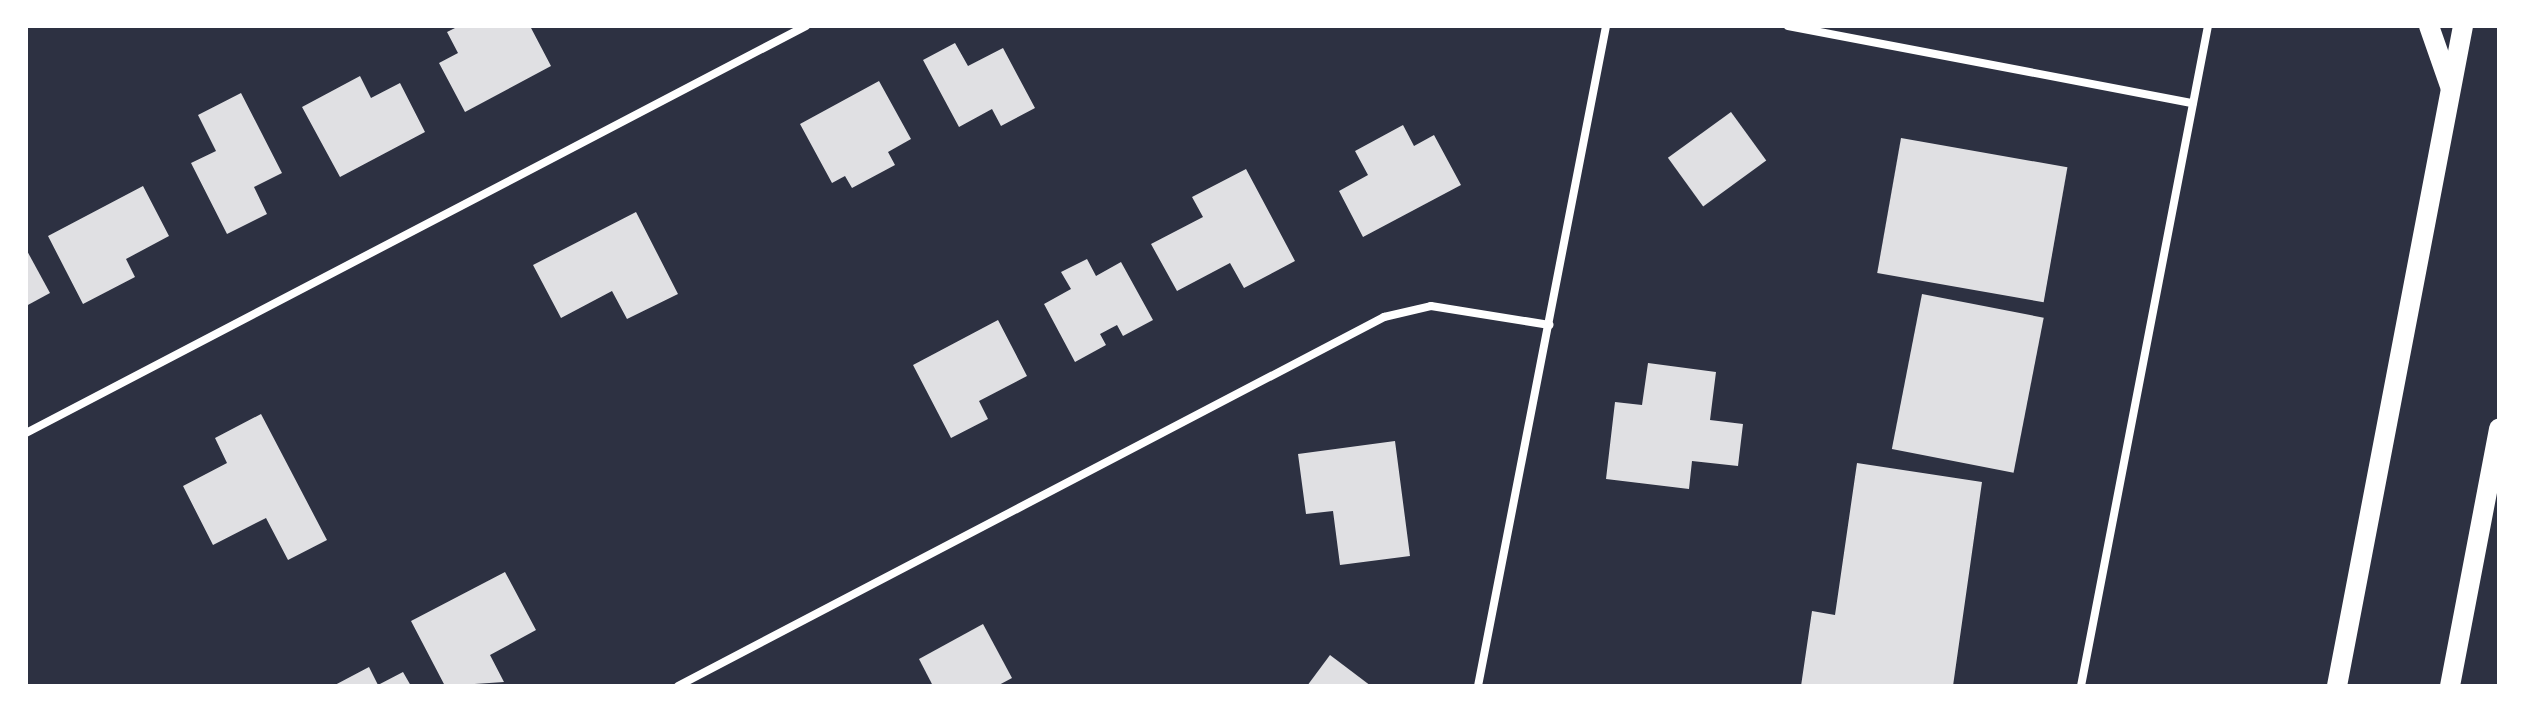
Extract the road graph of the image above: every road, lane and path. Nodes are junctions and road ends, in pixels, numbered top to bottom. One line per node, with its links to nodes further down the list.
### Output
1 (806, 26): 11 (street)
2 (1606, 26): 9 (street)
3 (1788, 26): 8 (street)
4 (2208, 26): 8 (street)
5 (2429, 26): 7 (main road)
6 (2463, 26): 7 (main road)
7 (2451, 88): 15 (main road)
8 (2193, 103): 14 (street)
9 (1549, 325): 12 (street); 13 (street)
10 (2499, 429): 16 (main road)
11 (26, 433)
12 (678, 686)
13 (1478, 686)
14 (2081, 686)
15 (2337, 686)
16 (2450, 686)

